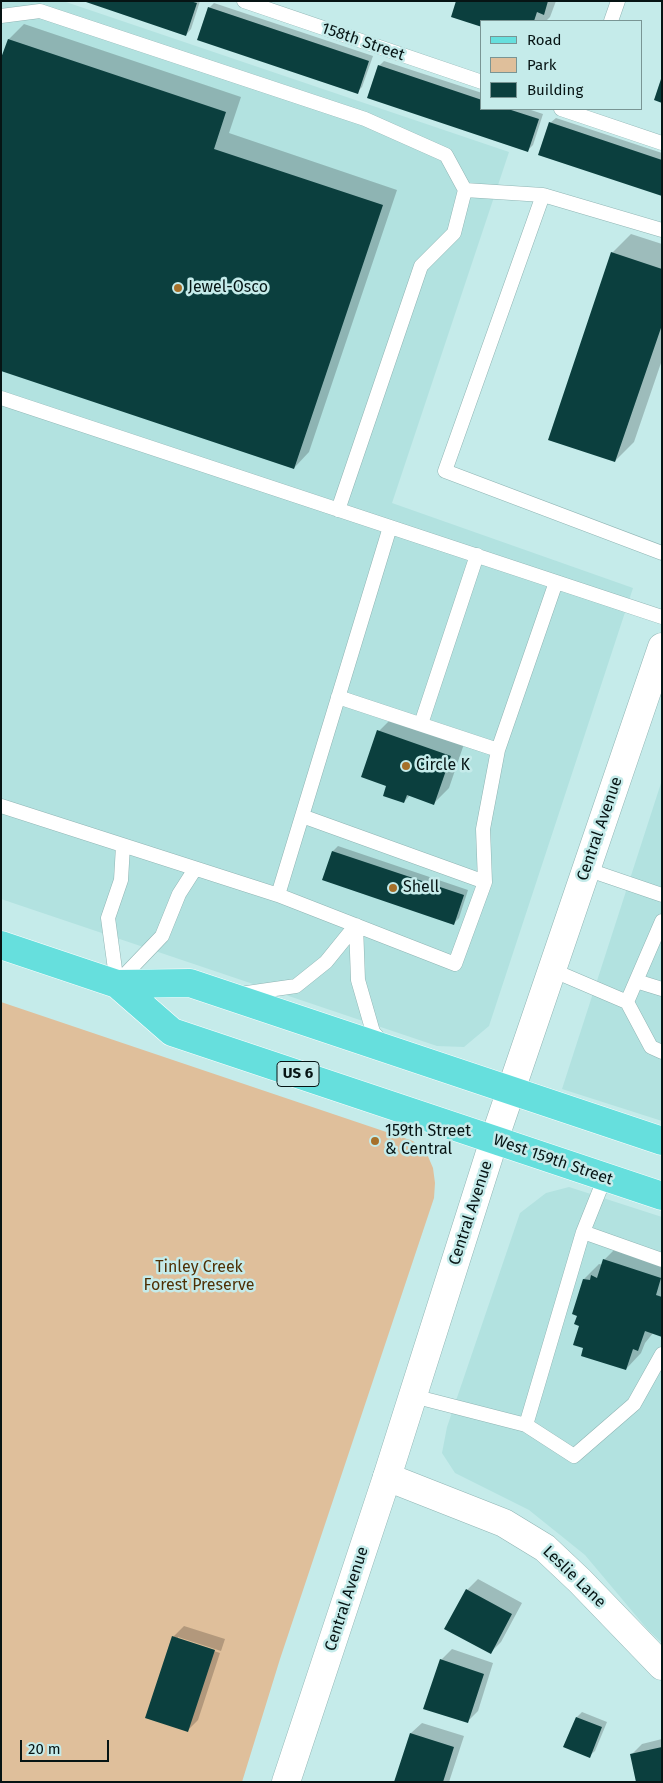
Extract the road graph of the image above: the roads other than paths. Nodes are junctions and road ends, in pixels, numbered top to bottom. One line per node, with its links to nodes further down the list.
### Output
1 (244, 1): 5 (lane, 158th Street)
2 (618, 1): 4 (lane)
3 (1, 16): 9 (lane)
4 (611, 20)
5 (480, 81)
6 (568, 110): 7 (lane)
7 (582, 112): 8 (lane)
8 (662, 143)
9 (465, 190): 10 (lane); 13 (lane)
10 (543, 195): 11 (lane); 15 (lane)
11 (662, 230)
12 (1, 398): 13 (lane)
13 (338, 510): 14 (lane)
14 (390, 527): 16 (lane); 20 (lane)
15 (662, 553)
16 (477, 555): 17 (lane); 21 (lane)
17 (556, 582): 18 (lane); 22 (lane)
18 (662, 617)
19 (662, 647): 27 (street, Central Avenue)
20 (338, 696): 21 (lane); 24 (lane)
21 (421, 724): 22 (lane)
22 (498, 750): 28 (lane)
23 (1, 806): 25 (lane)
24 (302, 816): 28 (lane); 29 (lane)
25 (123, 846): 26 (lane); 36 (lane)
26 (195, 869): 29 (lane); 36 (lane)
27 (586, 869): 30 (lane); 34 (street, Central Avenue)
28 (485, 882): 32 (lane)
29 (278, 895): 32 (lane)
30 (662, 896)
31 (662, 921): 35 (lane)
32 (356, 925): 38 (lane); 40 (lane)
33 (1, 945): 36 (main road, West 159th Street / US 6)
34 (552, 970): 39 (lane); 42 (street, Central Avenue)
35 (636, 981): 37 (lane); 39 (lane)
36 (117, 984): 38 (main road, West 159th Street / US 6); 43 (main road, West 159th Street / US 6)
37 (662, 990)
38 (230, 996): 40 (main road, West 159th Street / US 6)
39 (627, 1002): 41 (lane)
40 (388, 1048): 42 (main road, West 159th Street / US 6)
41 (662, 1052)
42 (511, 1090): 43 (street, Central Avenue); 44 (main road, West 159th Street / US 6)
43 (494, 1140): 45 (main road, West 159th Street / US 6); 50 (street, Central Avenue)
44 (662, 1141)
45 (604, 1177): 46 (main road, West 159th Street / US 6); 47 (lane)
46 (662, 1196)
47 (583, 1232): 48 (lane); 51 (lane)
48 (662, 1260)
49 (662, 1354): 51 (lane)
50 (413, 1396): 51 (lane); 52 (street, Central Avenue)
51 (526, 1425)
52 (387, 1477): 53 (street, Leslie Lane); 54 (street, Central Avenue)
53 (662, 1666)
54 (286, 1782)

